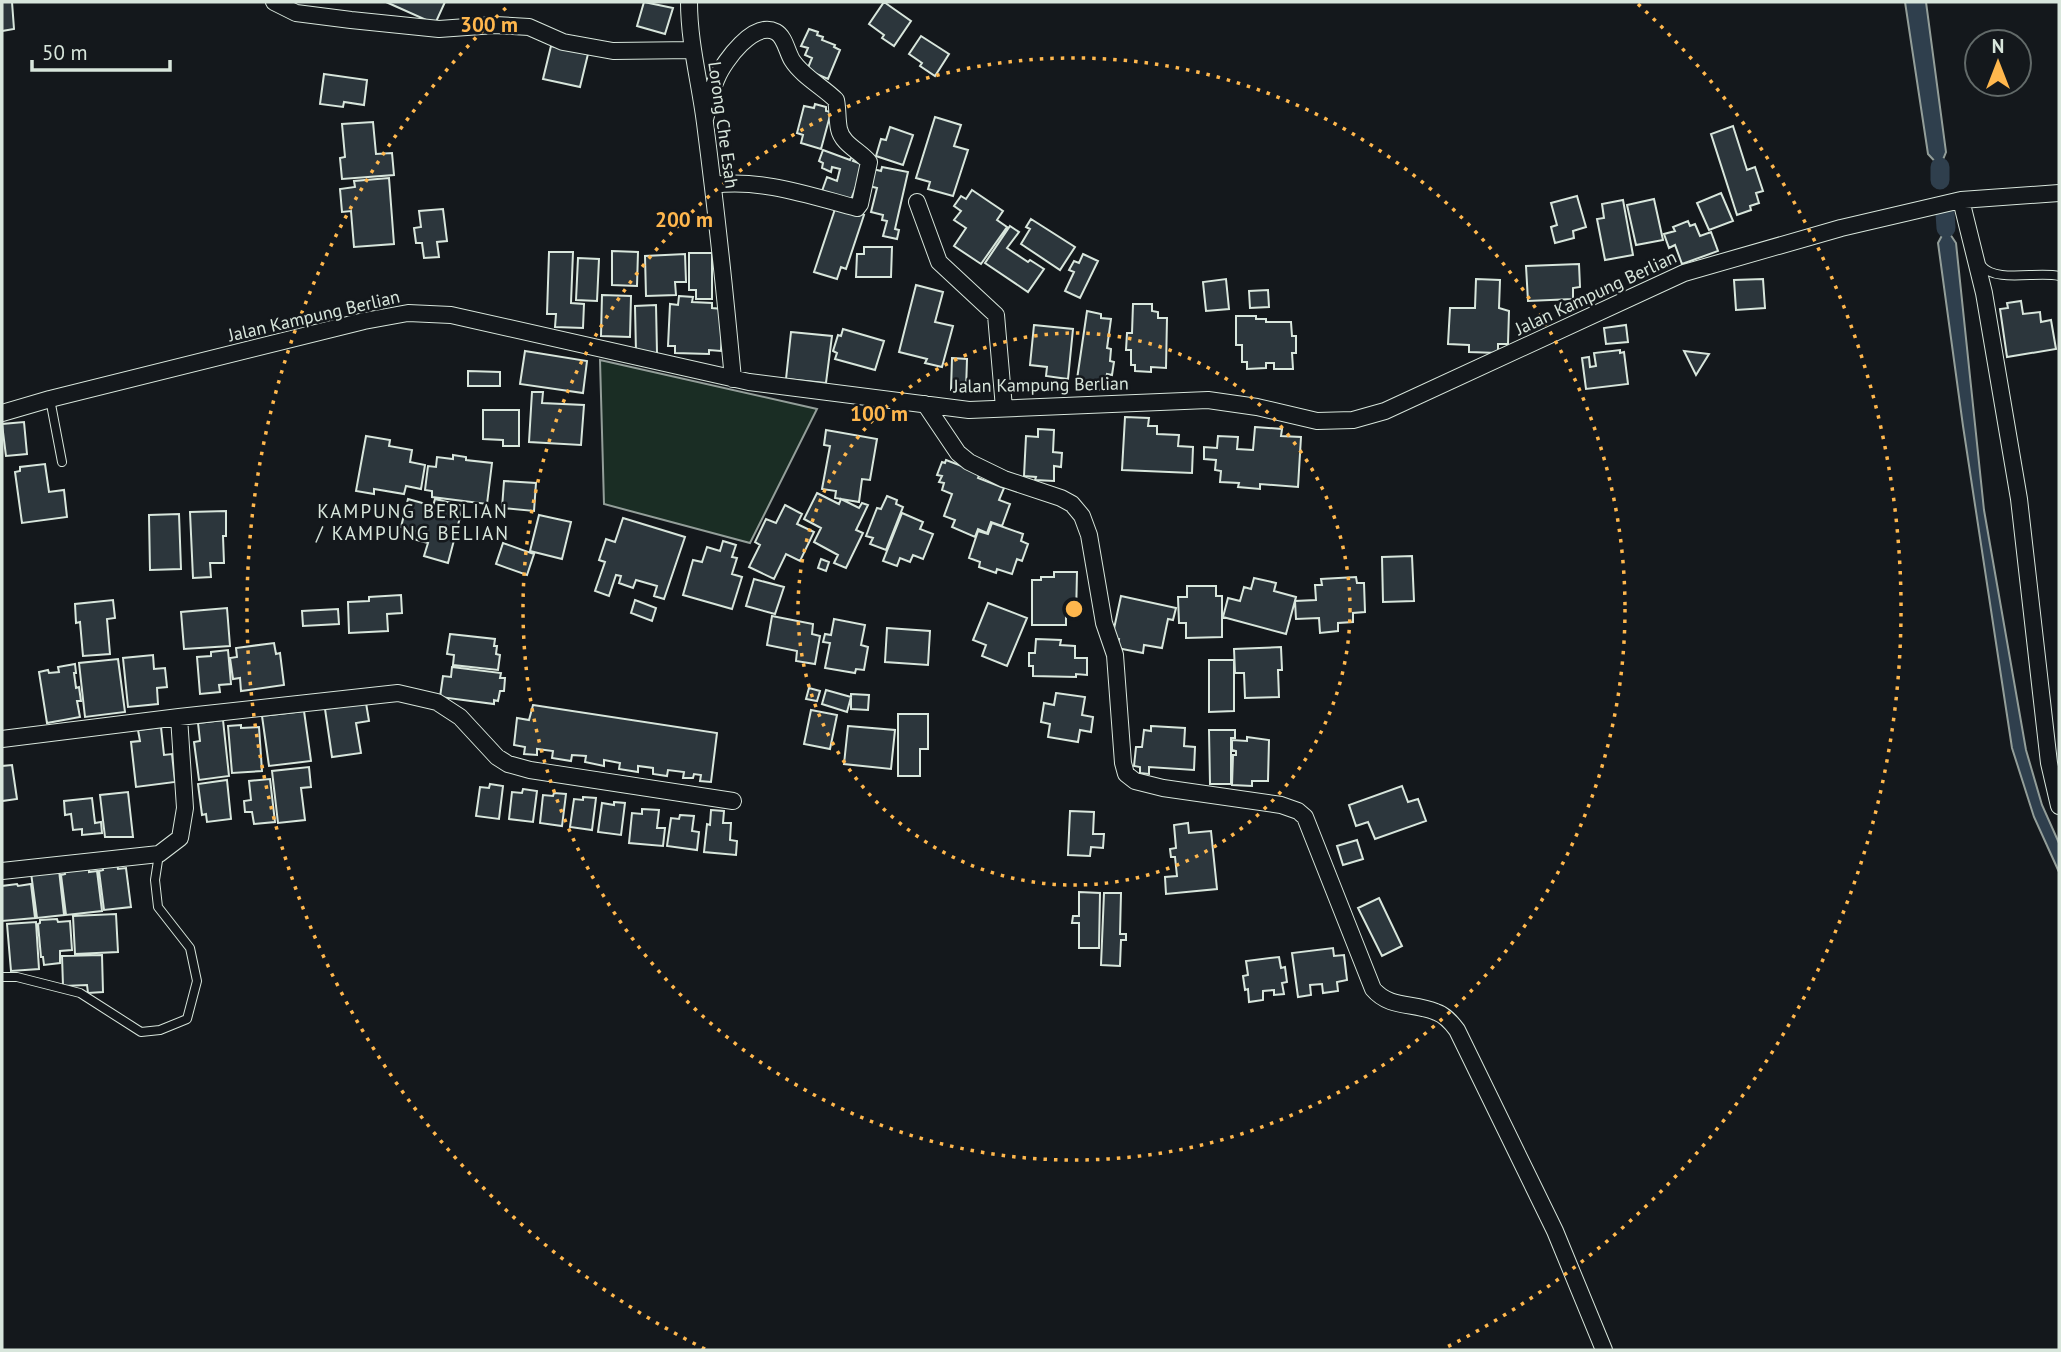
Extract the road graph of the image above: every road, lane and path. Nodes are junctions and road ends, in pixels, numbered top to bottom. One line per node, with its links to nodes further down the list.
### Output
1 (274, 2): 3 (street)
2 (689, 2): 3 (street, Lorong Che Esah)
3 (693, 50): 4 (street, Lorong Che Esah)
4 (705, 119): 5 (street, Lorong Che Esah); 5 (street)
5 (713, 185): 11 (street, Lorong Che Esah)
6 (2059, 192): 7 (street, Jalan Kampung Berlian)
7 (1961, 200): 9 (street); 14 (street, Jalan Kampung Berlian)
8 (917, 202): 14 (street)
9 (1976, 258): 10 (lane); 20 (street)
10 (2059, 276)
11 (733, 379): 12 (street, Jalan Kampung Berlian); 13 (street, Jalan Kampung Berlian)
12 (50, 399): 15 (street, Jalan Kampung Berlian); 16 (lane)
13 (925, 404): 14 (street, Jalan Kampung Berlian); 24 (street)
14 (1004, 408)
15 (2, 413)
16 (62, 462)
17 (179, 717): 18 (street); 19 (street); 21 (street)
18 (2, 739)
19 (733, 801)
20 (2059, 806)
21 (159, 854): 22 (street); 23 (lane)
22 (2, 871)
23 (2, 977)
24 (1604, 1350)

